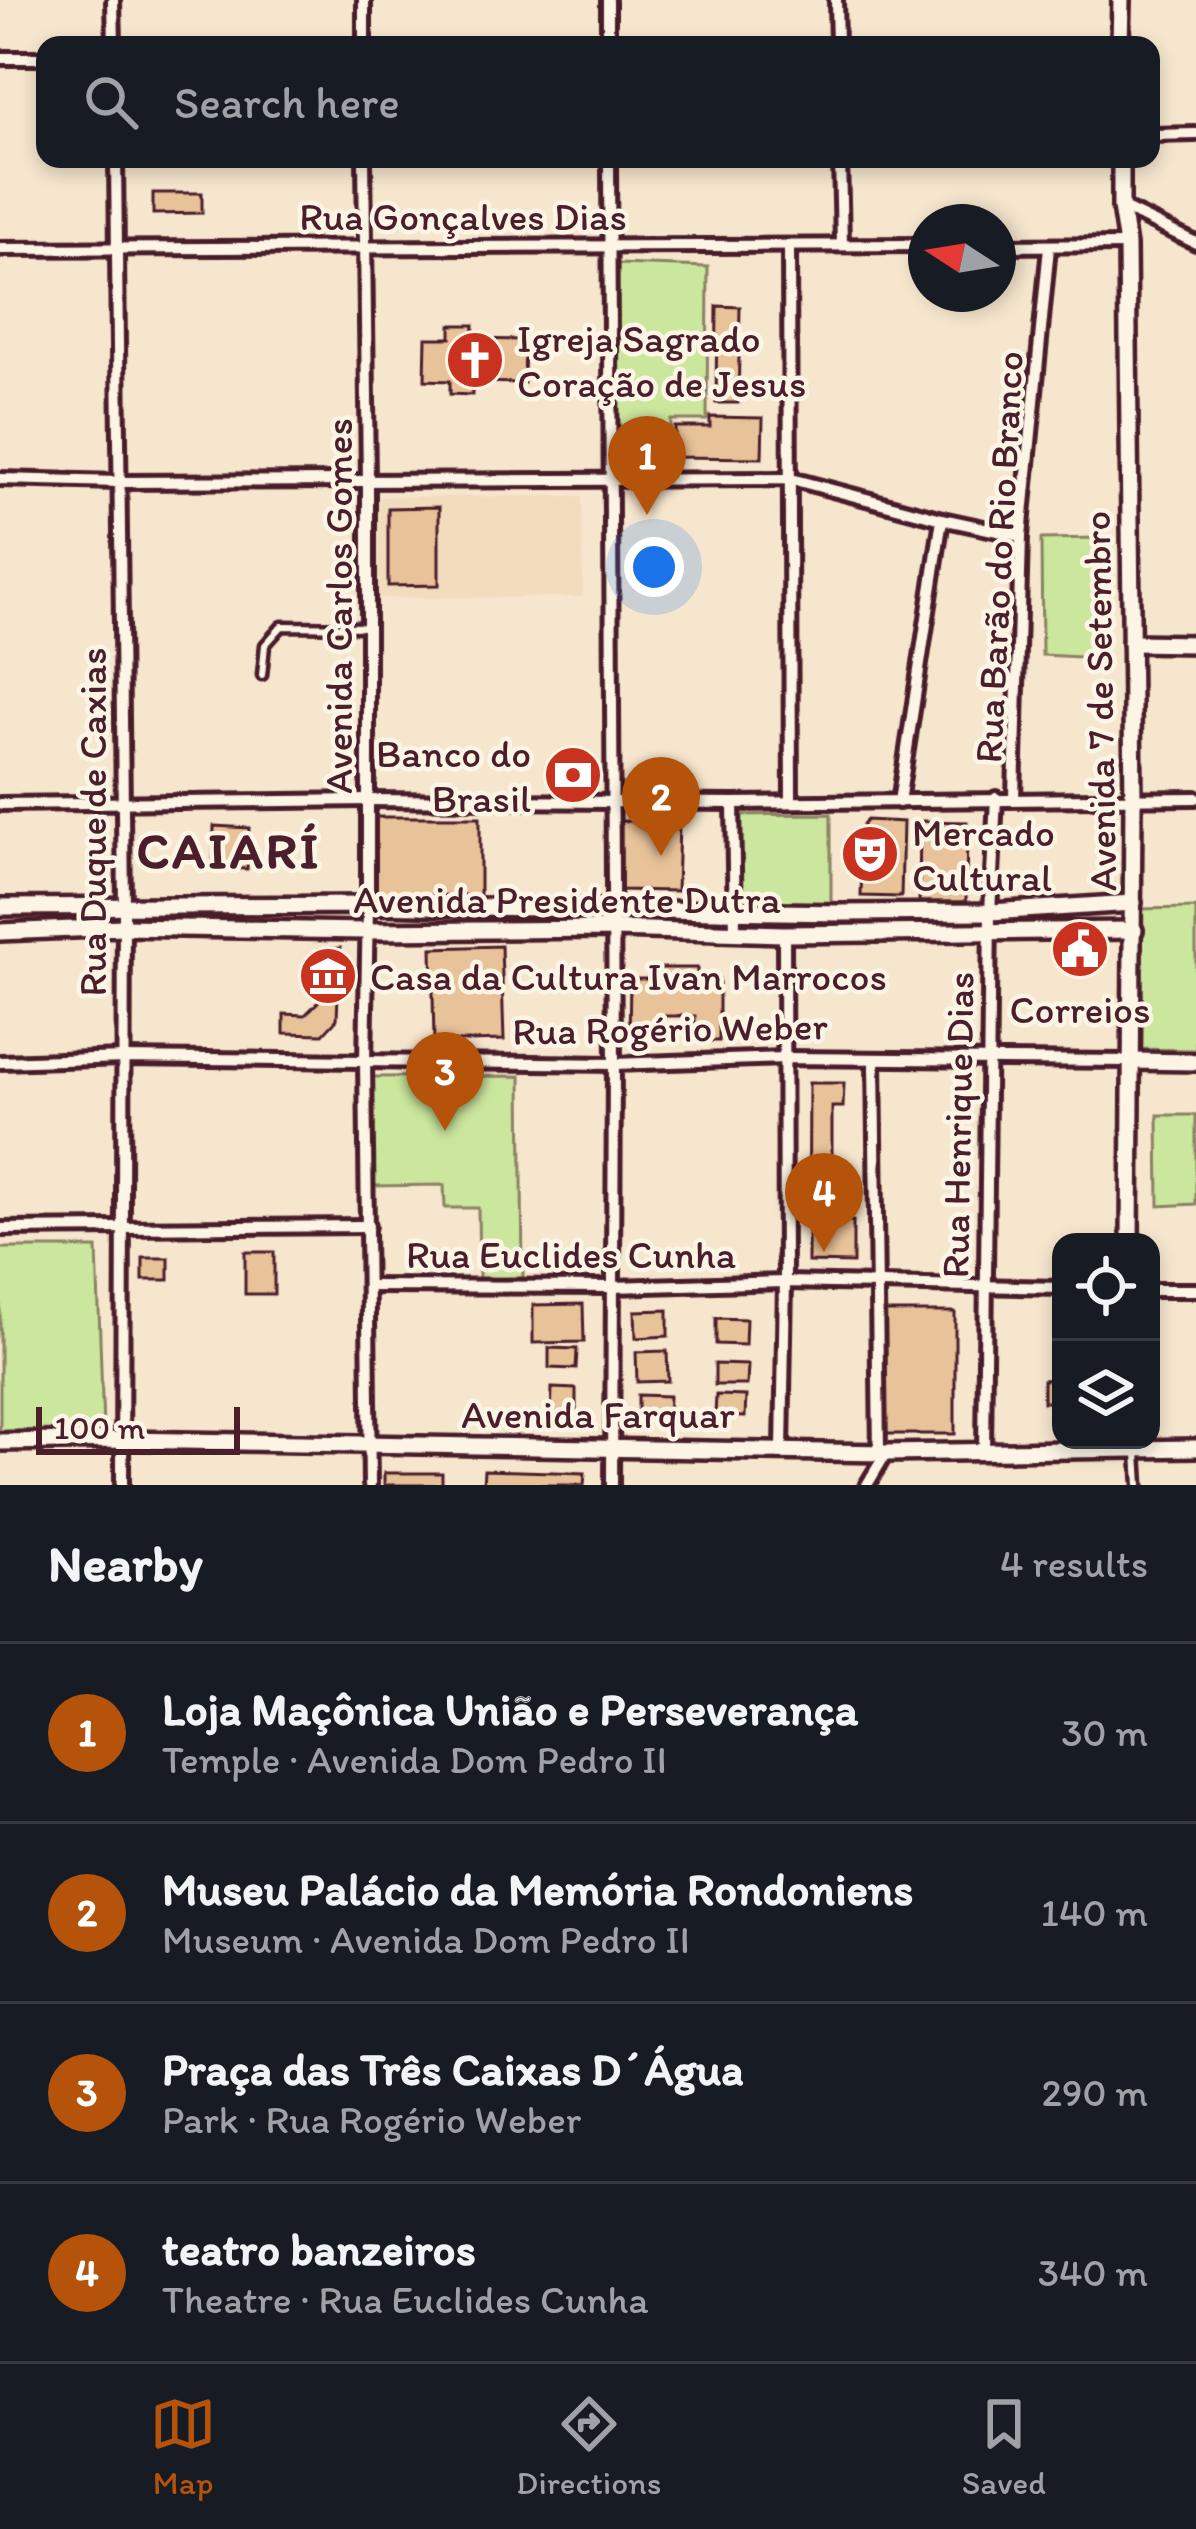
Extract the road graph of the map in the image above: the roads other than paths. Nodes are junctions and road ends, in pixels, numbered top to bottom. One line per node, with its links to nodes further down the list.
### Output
1 (113, 0): 6 (street)
2 (364, 0): 7 (street)
3 (608, 0): 8 (street)
4 (836, 0): 9 (street)
5 (1121, 0): 10 (street)
6 (114, 36)
7 (364, 36)
8 (608, 36)
9 (837, 36)
10 (1120, 36)
11 (0, 58): 12 (street)
12 (36, 58)
13 (1196, 134): 14 (street)
14 (1160, 135)
15 (116, 168): 30 (street, Rua Duque de Caxias)
16 (364, 168): 28 (street, Avenida Carlos Gomes)
17 (609, 168): 23 (street)
18 (840, 168): 22 (street)
19 (1120, 168): 20 (street, Avenida 7 de Setembro)
20 (1120, 207): 21 (street); 25 (street, Avenida 7 de Setembro)
21 (1196, 243)
22 (842, 244): 24 (street, Rua Gonçalves Dias); 26 (street, Rua Gonçalves Dias)
23 (610, 245): 26 (street, Rua Gonçalves Dias); 28 (street, Rua Gonçalves Dias); 35 (street)
24 (908, 245)
25 (1127, 245): 29 (street); 40 (street, Avenida 7 de Setembro)
26 (789, 246): 34 (street)
27 (1016, 246): 29 (street)
28 (364, 247): 30 (street, Rua Gonçalves Dias); 33 (street, Avenida Carlos Gomes)
29 (1048, 247): 38 (street, Rua Barão do Rio Branco)
30 (118, 248): 31 (street, Rua Gonçalves Dias); 36 (street, Rua Duque de Caxias)
31 (0, 249)
32 (0, 479): 36 (street)
33 (368, 479): 35 (street); 36 (street); 39 (street, Avenida Carlos Gomes)
34 (791, 479): 35 (street); 37 (street); 50 (street)
35 (612, 480): 48 (street)
36 (120, 482): 49 (street, Rua Duque de Caxias)
37 (942, 520): 38 (street); 51 (street)
38 (1021, 536): 43 (street, Rua Barão do Rio Branco)
39 (368, 627): 42 (lane); 46 (street, Avenida Carlos Gomes)
40 (1131, 644): 41 (street); 47 (street, Avenida 7 de Setembro)
41 (1196, 644)
42 (262, 675)
43 (1015, 798): 45 (street); 47 (street)
44 (1196, 798): 47 (street)
45 (996, 799): 51 (street); 59 (street, Rua Henrique Dias)
46 (368, 800): 48 (street); 49 (street); 55 (street, Avenida Carlos Gomes)
47 (1133, 800): 54 (street, Avenida 7 de Setembro)
48 (613, 801): 52 (street); 58 (street)
49 (123, 802): 53 (street); 56 (street, Rua Duque de Caxias)
50 (791, 802): 51 (street); 52 (street)
51 (899, 802)
52 (733, 803): 60 (street)
53 (0, 804)
54 (1133, 903): 59 (street, Avenida Presidente Dutra); 64 (street, Avenida 7 de Setembro)
55 (368, 905): 56 (street, Avenida Presidente Dutra); 58 (street, Avenida Presidente Dutra); 65 (street, Avenida Carlos Gomes)
56 (124, 906): 57 (street, Avenida Presidente Dutra); 61 (street, Rua Duque de Caxias)
57 (0, 907)
58 (614, 910): 60 (street, Avenida Presidente Dutra); 62 (street)
59 (990, 912): 60 (street, Avenida Presidente Dutra); 63 (street, Rua Henrique Dias)
60 (735, 913): 67 (street)
61 (124, 927): 65 (street, Avenida Presidente Dutra); 66 (street, Avenida Presidente Dutra); 69 (street, Rua Duque de Caxias)
62 (613, 929): 65 (street, Avenida Presidente Dutra); 67 (street, Avenida Presidente Dutra); 77 (street)
63 (990, 930): 64 (street, Avenida Presidente Dutra); 68 (street, Avenida Presidente Dutra); 72 (street, Rua Henrique Dias)
64 (1134, 930): 74 (street, Avenida 7 de Setembro)
65 (366, 931): 73 (street, Avenida Carlos Gomes)
66 (0, 932)
67 (735, 932): 68 (street, Avenida Presidente Dutra)
68 (784, 934): 70 (street)
69 (124, 1058): 73 (street, Rua Rogério Weber); 75 (street, Rua Rogério Weber); 80 (street, Rua Duque de Caxias)
70 (786, 1058): 71 (street, Rua Rogério Weber); 77 (street, Rua Rogério Weber); 82 (street)
71 (874, 1060): 72 (street, Rua Rogério Weber); 83 (street)
72 (990, 1060): 74 (street, Rua Rogério Weber); 85 (street, Rua Henrique Dias)
73 (365, 1061): 77 (street, Rua Rogério Weber); 78 (street, Avenida Carlos Gomes)
74 (1130, 1061): 76 (street, Rua Rogério Weber); 81 (street, Avenida 7 de Setembro)
75 (0, 1062)
76 (1196, 1062)
77 (614, 1064): 86 (street)
78 (368, 1226): 80 (street); 84 (street, Avenida Carlos Gomes)
79 (0, 1229): 80 (street)
80 (122, 1230): 90 (street, Rua Duque de Caxias)
81 (1130, 1233)
82 (785, 1282): 83 (street, Rua Euclides Cunha); 86 (street, Rua Euclides Cunha); 97 (street)
83 (877, 1283): 85 (street, Rua Euclides Cunha); 99 (street)
84 (369, 1286): 86 (street, Rua Euclides Cunha); 92 (street, Avenida Carlos Gomes)
85 (985, 1286): 87 (street, Rua Euclides Cunha); 100 (street, Rua Henrique Dias)
86 (612, 1287): 94 (street)
87 (1052, 1288)
88 (1160, 1290): 89 (street)
89 (1196, 1290)
90 (123, 1440): 91 (street, Avenida Farquar); 92 (street, Avenida Farquar); 101 (street, Rua Duque de Caxias)
91 (0, 1442)
92 (370, 1445): 94 (street, Avenida Farquar); 102 (street, Avenida Carlos Gomes)
93 (1160, 1446): 96 (street, Avenida Farquar)
94 (613, 1448): 97 (street, Avenida Farquar); 103 (street)
95 (1052, 1448): 100 (street, Avenida Farquar)
96 (1196, 1448)
97 (782, 1449): 99 (street, Avenida Farquar)
98 (1137, 1449): 105 (lane)
99 (882, 1452): 100 (street, Avenida Farquar); 104 (street)
100 (985, 1452)
101 (122, 1485)
102 (370, 1485)
103 (612, 1485)
104 (867, 1485)
105 (1139, 1485)

